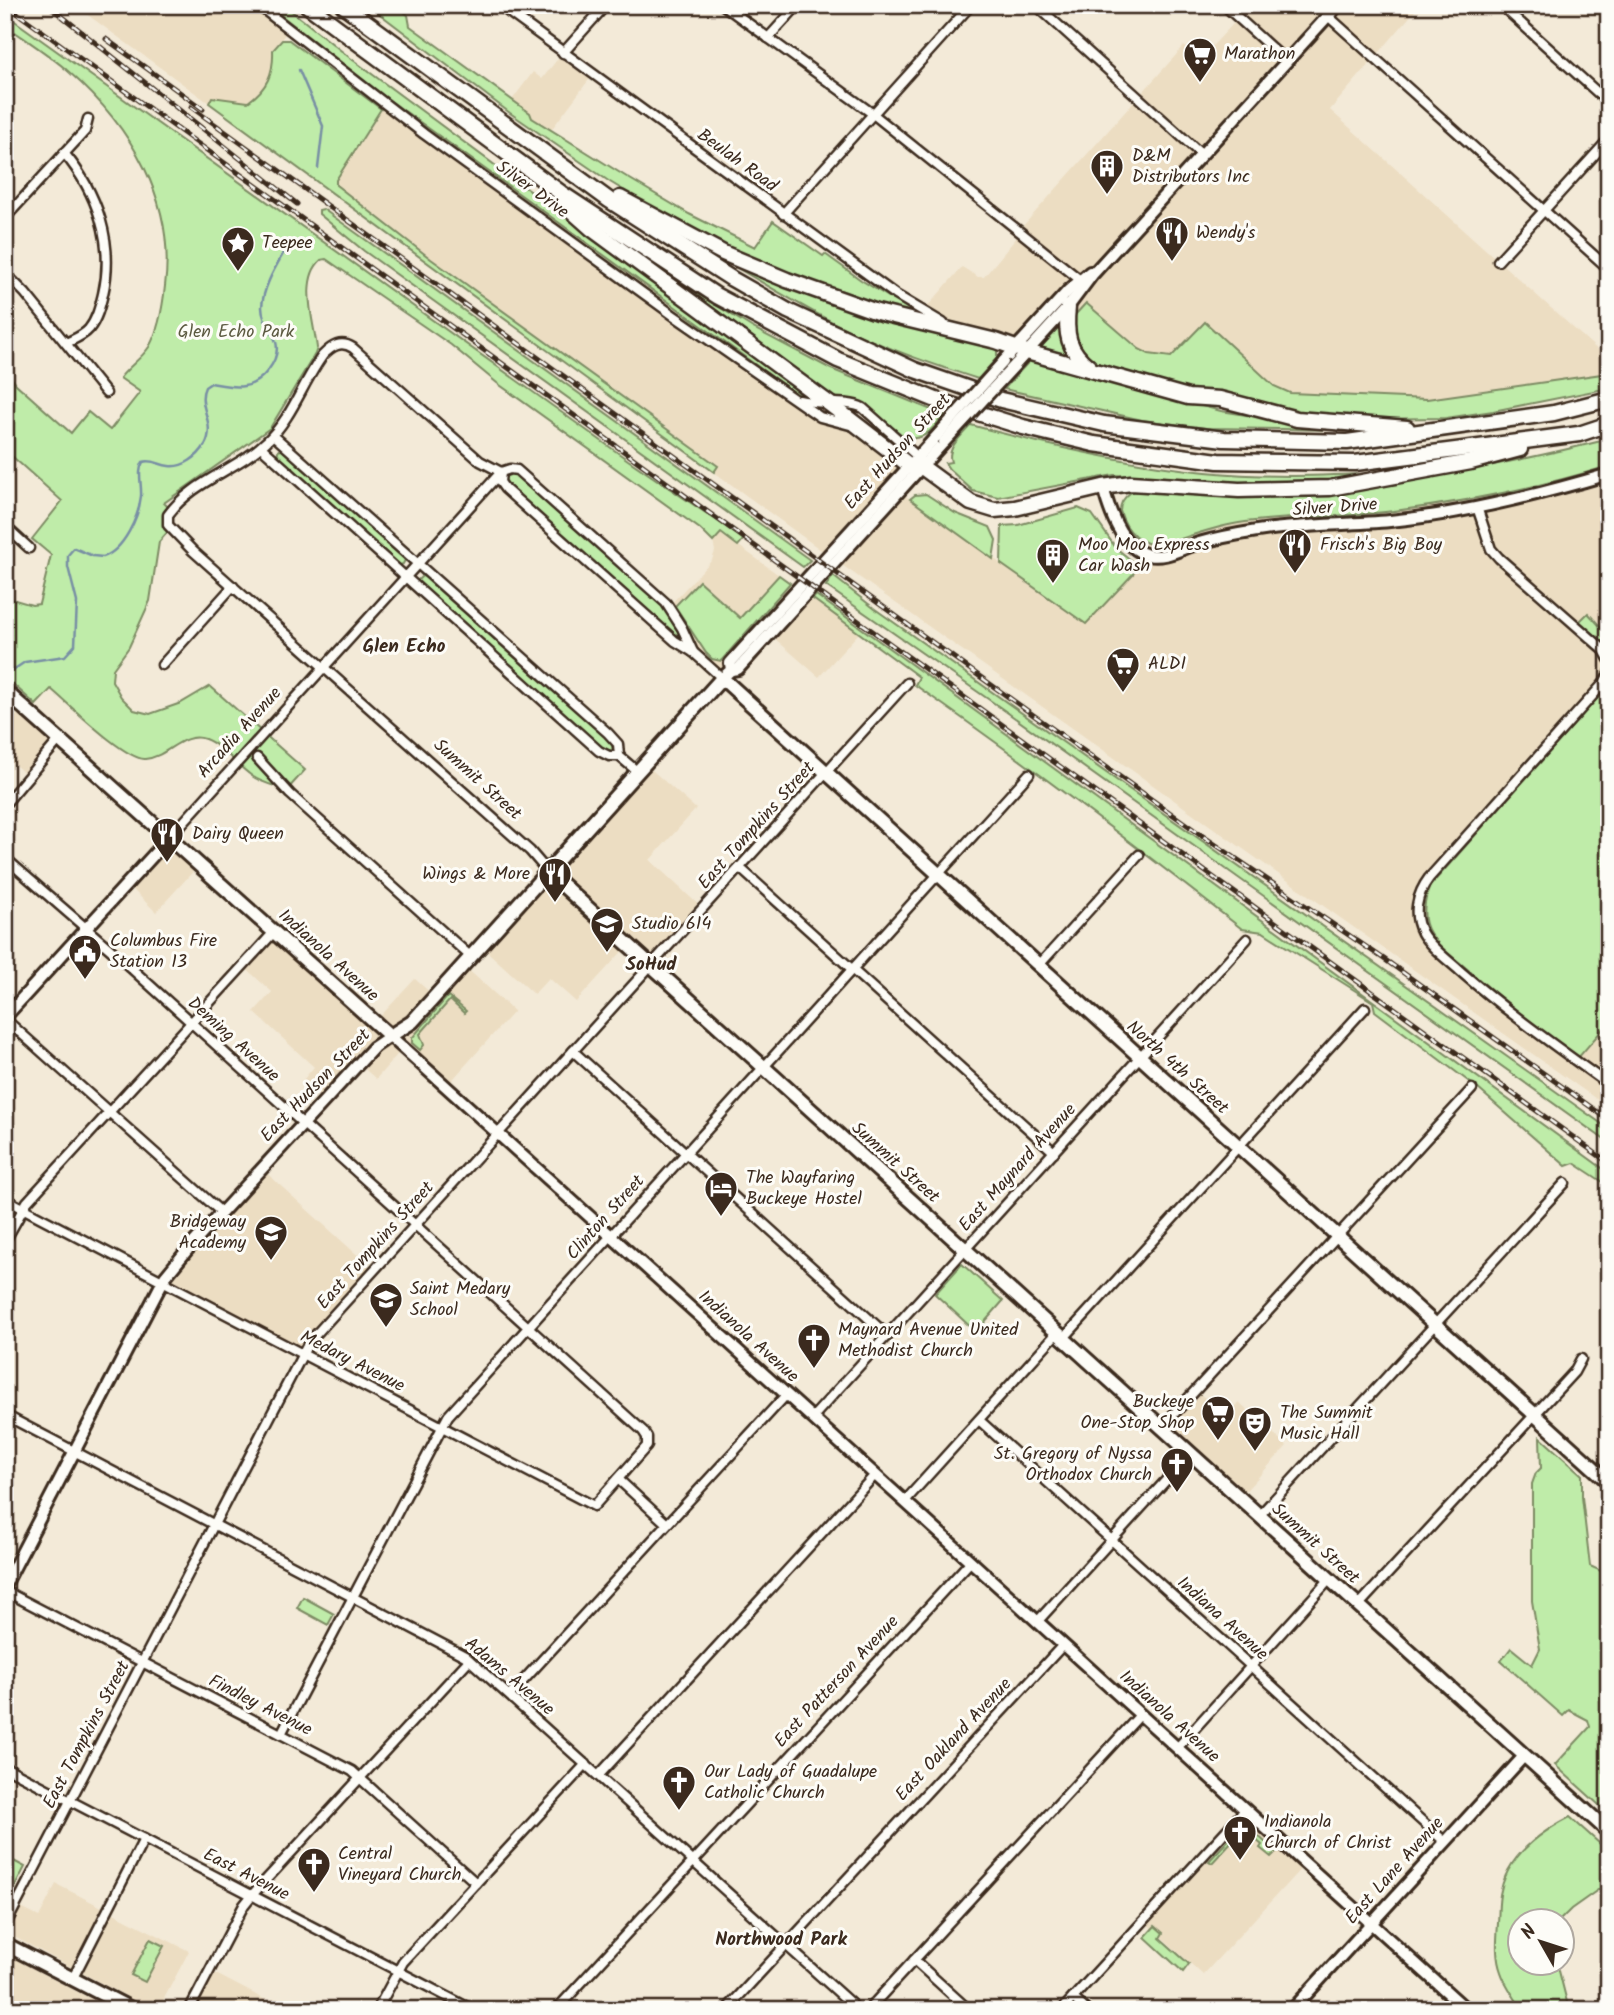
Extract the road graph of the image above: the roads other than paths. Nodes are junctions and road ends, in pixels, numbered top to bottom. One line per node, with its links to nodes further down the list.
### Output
1 (258, 5): 39 (street, Silver Drive)
2 (307, 5): 21 (highway)
3 (343, 5): 23 (highway)
4 (499, 5): 15 (street, Beulah Road)
5 (606, 5): 15 (street)
6 (723, 5): 14 (street)
7 (798, 5): 14 (street)
8 (971, 5): 18 (street)
9 (1036, 5): 24 (street)
10 (1224, 5): 16 (street)
11 (1338, 5): 13 (street, East Hudson Street)
12 (1501, 5): 17 (street)
13 (1328, 16): 16 (street, East Hudson Street); 25 (street)
14 (768, 38): 18 (street)
15 (563, 53): 26 (street, Beulah Road)
16 (1287, 62): 24 (street, East Hudson Street)
17 (1609, 103)
18 (873, 114): 26 (street); 32 (street)
19 (88, 119): 22 (street)
20 (1609, 139): 25 (street)
21 (493, 143): 41 (highway); 45 (highway)
22 (64, 153): 27 (street); 35 (street)
23 (546, 154): 34 (highway); 43 (highway)
24 (1202, 155): 29 (street, East Hudson Street)
25 (1544, 210): 28 (street); 30 (street)
26 (783, 214): 34 (street, Beulah Road)
27 (5, 218)
28 (1498, 261)
29 (1102, 265): 32 (street, East Hudson Street); 33 (street, East Hudson Street)
30 (1609, 269)
31 (5, 272): 35 (street)
32 (1079, 279): 36 (street, East Hudson Street)
33 (1068, 307): 36 (street, East Hudson Street); 37 (highway)
34 (962, 333): 36 (highway)
35 (66, 344): 38 (street)
36 (1021, 350): 37 (highway); 47 (street, East Hudson Street, bridge); 47 (street, East Hudson Street, bridge)
37 (1093, 370): 43 (highway)
38 (106, 393)
39 (790, 397): 41 (street, Silver Drive); 44 (street, Silver Drive)
40 (1609, 399): 43 (highway)
41 (831, 405): 44 (highway); 49 (street, Silver Drive)
42 (1609, 424): 45 (highway)
43 (1461, 426)
44 (863, 429): 49 (highway)
45 (1579, 434): 52 (highway)
46 (274, 435): 48 (street); 50 (street); 56 (street)
47 (939, 440): 49 (street, East Hudson Street)
48 (261, 447): 57 (street); 58 (street, Summit Street)
49 (917, 463): 52 (highway); 63 (street, East Hudson Street)
50 (501, 472): 56 (street, Arcadia Avenue); 59 (street); 59 (street)
51 (1609, 474): 53 (street, Silver Drive)
52 (1103, 487): 53 (street, Silver Drive)
53 (1477, 507): 60 (street)
54 (5, 526): 55 (street)
55 (29, 548)
56 (418, 564): 57 (street, Arcadia Avenue); 68 (street)
57 (405, 578): 62 (street, Arcadia Avenue); 68 (street)
58 (233, 586): 61 (street); 62 (street, Summit Street)
59 (693, 652): 63 (street)
60 (1609, 659)
61 (162, 665)
62 (324, 667): 74 (street, Arcadia Avenue); 78 (street, Summit Street)
63 (726, 674): 70 (main road, East Hudson Street); 71 (main road, North 4th Street)
64 (1609, 674): 94 (street)
65 (907, 683): 71 (street, East Tompkins Street)
66 (5, 691): 67 (main road, Indianola Avenue)
67 (59, 740): 73 (street); 74 (main road, Indianola Avenue)
68 (620, 756): 70 (street)
69 (257, 758): 83 (street)
70 (638, 772): 78 (main road, East Hudson Street)
71 (826, 772): 77 (street, East Tompkins Street); 79 (main road, North 4th Street)
72 (1029, 774): 79 (street, Clinton Street)
73 (5, 804)
74 (169, 838): 80 (street, Arcadia Avenue); 81 (main road, Indianola Avenue)
75 (1139, 855): 84 (street)
76 (5, 858): 80 (street, Deming Avenue)
77 (740, 868): 85 (street, East Tompkins Street); 86 (street)
78 (548, 872): 83 (main road, East Hudson Street); 85 (main road, Summit Street)
79 (939, 874): 84 (main road, North 4th Street); 86 (street, Clinton Street)
80 (86, 929): 88 (street, Arcadia Avenue); 89 (street, Deming Avenue)
81 (274, 932): 89 (street); 90 (main road, Indianola Avenue)
82 (1247, 939): 92 (street, East Maynard Avenue)
83 (471, 957): 90 (main road, East Hudson Street)
84 (1039, 965): 92 (main road, North 4th Street)
85 (651, 966): 91 (street, East Tompkins Street); 93 (main road, Summit Street)
86 (852, 970): 93 (street, Clinton Street); 100 (street)
87 (1365, 1008): 99 (street)
88 (5, 1018): 96 (street)
89 (191, 1022): 96 (street); 97 (street, Deming Avenue)
90 (390, 1036): 97 (street, East Hudson Street); 98 (street, Indianola Avenue)
91 (573, 1051): 98 (street, East Tompkins Street); 101 (street)
92 (1140, 1057): 99 (main road, North 4th Street); 100 (street, East Maynard Avenue)
93 (764, 1068): 101 (street, Clinton Street); 110 (main road, Summit Street)
94 (1609, 1085)
95 (1472, 1089): 108 (street)
96 (109, 1112): 104 (street); 105 (street)
97 (303, 1124): 105 (street, East Hudson Street); 106 (street, Deming Avenue)
98 (499, 1134): 106 (street, East Tompkins Street); 107 (street, Indianola Avenue)
99 (1238, 1147): 108 (main road, North 4th Street); 115 (street)
100 (1054, 1152): 110 (street, East Maynard Avenue)
101 (686, 1153): 107 (street, Clinton Street); 114 (street)
102 (1565, 1183): 112 (street)
103 (5, 1199): 104 (street, Medary Avenue)
104 (22, 1208): 109 (street); 111 (street, Medary Avenue)
105 (221, 1212): 111 (street, East Hudson Street)
106 (415, 1226): 113 (street, Deming Avenue); 116 (street, East Tompkins Street)
107 (611, 1236): 113 (street, Clinton Street); 118 (street, Indianola Avenue)
108 (1337, 1237): 112 (main road, North 4th Street); 124 (street)
109 (5, 1241)
110 (965, 1250): 114 (street, East Maynard Avenue); 115 (main road, Summit Street)
111 (162, 1281): 116 (street, Medary Avenue); 125 (street, East Hudson Street)
112 (1435, 1325): 120 (main road, North 4th Street); 131 (street)
113 (528, 1327): 123 (street, Clinton Street); 128 (street, Deming Avenue)
114 (888, 1336): 121 (street, East Maynard Avenue)
115 (1060, 1336): 122 (street); 124 (main road, Summit Street)
116 (302, 1354): 123 (street, Medary Avenue); 132 (street, East Tompkins Street)
117 (1581, 1359): 120 (street)
118 (786, 1395): 121 (street, Indianola Avenue); 133 (street)
119 (5, 1415): 125 (street, Adams Avenue)
120 (1533, 1416): 129 (main road, North 4th Street); 140 (street)
121 (813, 1418): 127 (street, Indianola Avenue)
122 (979, 1420): 130 (street); 134 (street, Indiana Avenue)
123 (441, 1426): 128 (street, Medary Avenue); 139 (street, Clinton Street)
124 (1161, 1428): 126 (main road, Summit Street)
125 (74, 1451): 132 (street, Adams Avenue); 137 (street, East Hudson Street)
126 (1190, 1454): 131 (main road, Summit Street); 134 (street)
127 (875, 1475): 130 (street, Indianola Avenue); 153 (street)
128 (618, 1479): 133 (street)
129 (1609, 1482)
130 (905, 1501): 135 (street, Indianola Avenue)
131 (1259, 1516): 136 (main road, Summit Street)
132 (214, 1524): 139 (street, Adams Avenue); 144 (street, East Tompkins Street)
133 (667, 1524): 146 (street)
134 (1112, 1540): 141 (street); 145 (street, Indiana Avenue)
135 (971, 1561): 141 (street, Indianola Avenue); 160 (street, East Patterson Avenue)
136 (1329, 1580): 140 (main road, Summit Street); 145 (street)
137 (5, 1585)
138 (5, 1591): 144 (street, Findley Avenue)
139 (353, 1596): 143 (street, Adams Avenue); 148 (street, Clinton Street)
140 (1358, 1606): 150 (main road, Summit Street)
141 (1037, 1622): 142 (street, Indianola Avenue)
142 (1063, 1645): 147 (street, Indianola Avenue); 166 (street, East Oakland Avenue)
143 (467, 1658): 146 (street, Adams Avenue); 154 (street)
144 (143, 1662): 148 (street, Findley Avenue); 155 (street, East Tompkins Street)
145 (1251, 1666): 149 (street); 159 (street, Indiana Avenue)
146 (510, 1695): 151 (street, Adams Avenue)
147 (1140, 1715): 149 (street, Indianola Avenue); 167 (street)
148 (281, 1734): 154 (street, Findley Avenue)
149 (1177, 1748): 156 (street, Indianola Avenue)
150 (1524, 1756): 157 (main road, Summit Street); 159 (street, East Lane Avenue)
151 (586, 1764): 153 (street, Adams Avenue); 161 (street)
152 (5, 1767): 155 (street, East Avenue)
153 (598, 1775): 160 (street, Adams Avenue)
154 (361, 1779): 161 (street, Findley Avenue); 162 (street)
155 (71, 1801): 158 (street, East Avenue); 164 (street, East Tompkins Street)
156 (1245, 1810): 163 (street, Indianola Avenue); 170 (street)
157 (1609, 1832)
158 (144, 1839): 162 (street, East Avenue); 169 (street)
159 (1445, 1842): 163 (street, East Lane Avenue)
160 (694, 1861): 166 (street, Adams Avenue); 175 (street, East Patterson Avenue)
161 (476, 1882): 168 (street)
162 (253, 1895): 168 (street, East Avenue); 172 (street)
163 (1371, 1924): 182 (street, East Lane Avenue); 183 (street, Indianola Avenue)
164 (5, 1926)
165 (5, 1944): 169 (main road)
166 (787, 1945): 176 (street, East Oakland Avenue); 177 (street, Adams Avenue)
167 (914, 1960): 178 (street); 179 (street)
168 (398, 1970): 173 (street); 174 (street, East Avenue)
169 (73, 1978): 171 (main road)
170 (1073, 1998): 180 (street); 181 (street)
171 (133, 2010)
172 (190, 2010)
173 (377, 2010)
174 (474, 2010)
175 (555, 2010)
176 (726, 2010)
177 (858, 2010)
178 (868, 2010)
179 (969, 2010)
180 (1062, 2010)
181 (1086, 2010)
182 (1292, 2010)
183 (1467, 2010)

